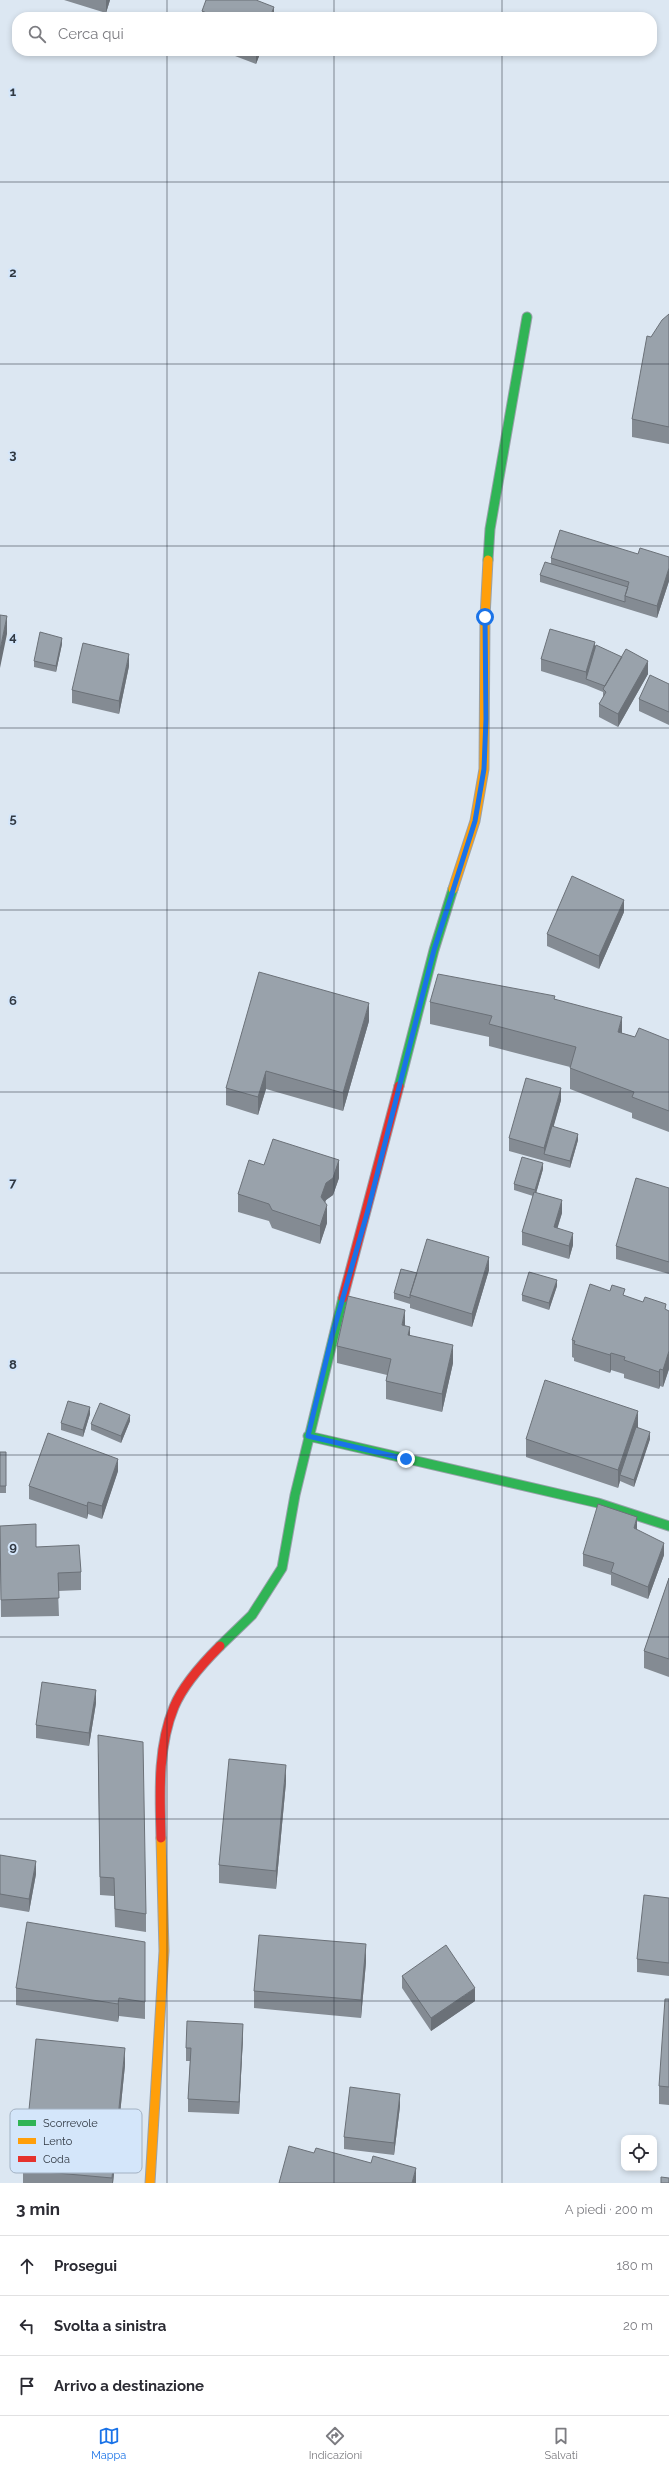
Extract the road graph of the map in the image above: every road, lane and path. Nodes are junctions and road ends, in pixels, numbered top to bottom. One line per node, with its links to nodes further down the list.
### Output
1 (527, 317): 2 (street)
2 (308, 1436): 3 (street); 4 (street)
3 (669, 1526)
4 (150, 2183)

